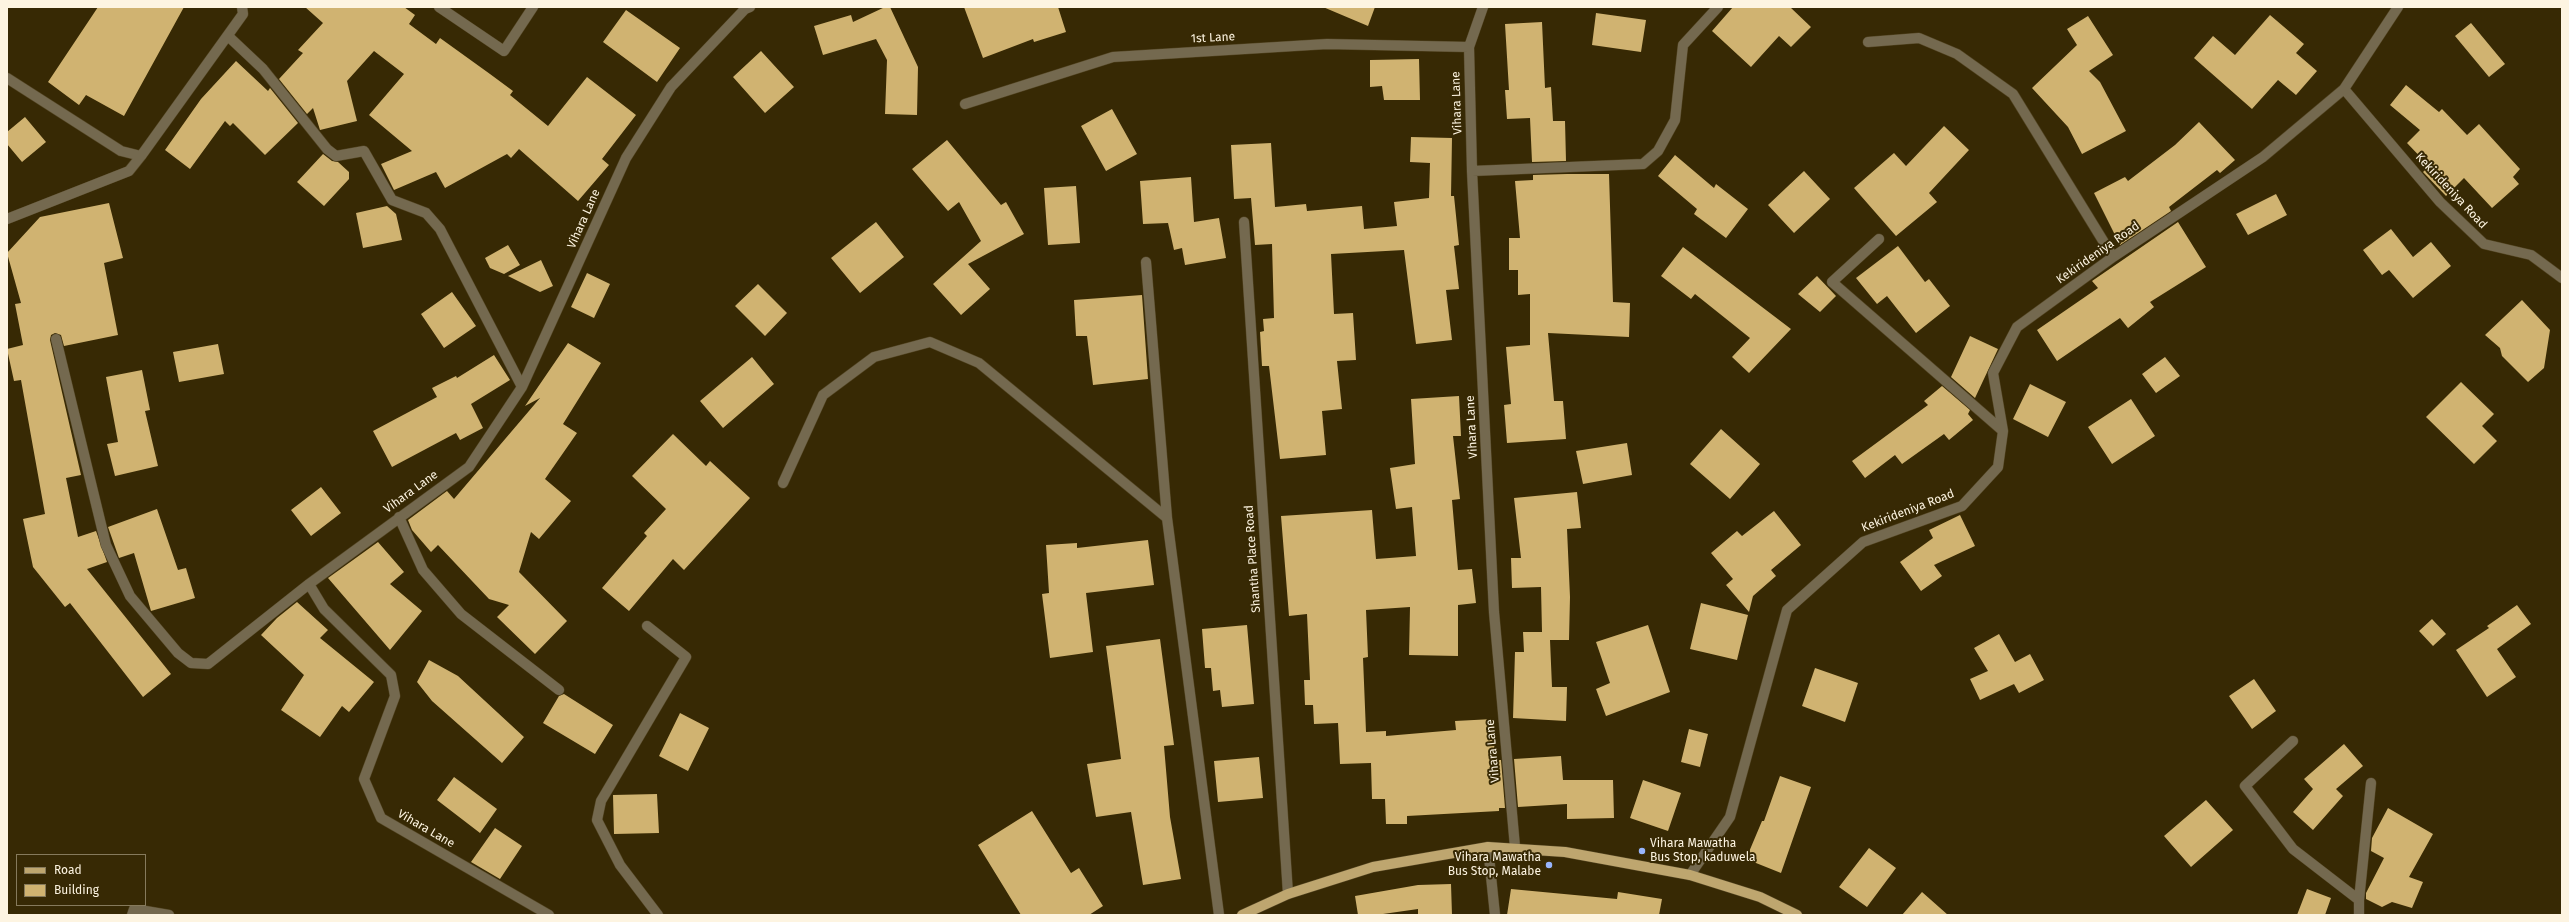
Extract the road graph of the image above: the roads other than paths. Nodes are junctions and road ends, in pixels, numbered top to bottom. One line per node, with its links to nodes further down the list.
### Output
1 (242, 7): 8 (street)
2 (439, 7): 3 (street)
3 (533, 7)
4 (750, 7): 23 (street, Vihara Lane)
5 (1483, 7): 10 (street, Vihara Lane)
6 (1718, 7): 15 (street)
7 (2398, 7): 12 (street, Kekirideniya Road)
8 (228, 36): 14 (street); 23 (street)
9 (1868, 42): 19 (street)
10 (1469, 48): 13 (street, 1st Lane); 15 (street, Vihara Lane)
11 (7, 78): 14 (street)
12 (2344, 89): 19 (street, Kekirideniya Road); 21 (street, Kekirideniya Road)
13 (965, 104)
14 (141, 156): 16 (street)
15 (1472, 171): 34 (street, Vihara Lane)
16 (7, 219)
17 (1244, 222): 36 (street, Shantha Place Road)
18 (1879, 239): 24 (street)
19 (2113, 257): 24 (street, Kekirideniya Road)
20 (1146, 262): 27 (street)
21 (2562, 278)
22 (56, 339): 28 (street)
23 (522, 387): 26 (street, Vihara Lane)
24 (2003, 431): 35 (street, Kekirideniya Road)
25 (783, 483): 27 (street)
26 (399, 517): 28 (street, Vihara Lane); 30 (street)
27 (1167, 518): 42 (street)
28 (309, 584): 40 (street, Vihara Lane)
29 (647, 626): 41 (street)
30 (559, 690)
31 (2293, 741): 37 (street)
32 (2371, 783): 37 (street)
33 (1488, 847): 34 (main road); 36 (main road); 44 (street)
34 (1515, 847): 35 (main road)
35 (1690, 875): 45 (main road)
36 (1288, 894): 43 (main road)
37 (2359, 900): 46 (street)
38 (132, 915): 39 (street)
39 (169, 915)
40 (549, 915)
41 (658, 915)
42 (1219, 915)
43 (1242, 915)
44 (1495, 915)
45 (1797, 915)
46 (2359, 915)

